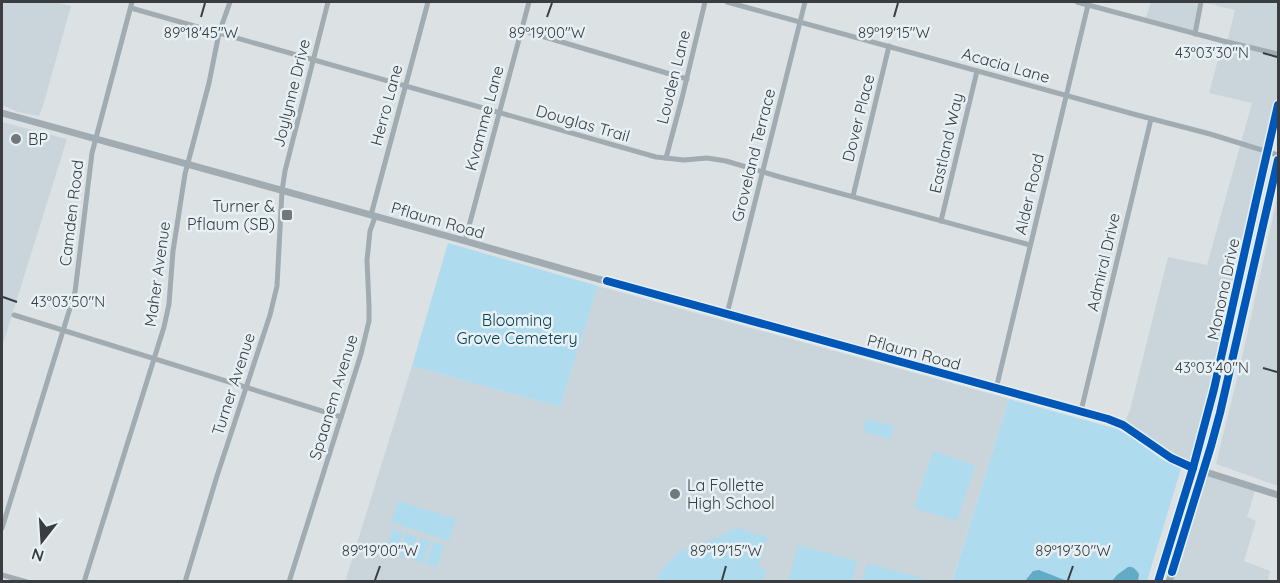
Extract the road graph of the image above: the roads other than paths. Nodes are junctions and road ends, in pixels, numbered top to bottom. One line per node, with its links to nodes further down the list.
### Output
1 (230, 2): 15 (street, Maher Avenue)
2 (328, 2): 19 (street, Joylynne Drive)
3 (428, 2): 22 (street, Herro Lane)
4 (529, 2): 14 (street, Kvamme Lane)
5 (705, 2): 21 (street, Louden Lane)
6 (727, 2): 13 (street, Acacia Lane)
7 (806, 2): 13 (street, Groveland Terrace)
8 (1077, 2): 12 (street)
9 (1201, 2): 16 (street)
10 (1096, 4): 12 (street); 16 (street)
11 (131, 5): 15 (street, Douglas Trail); 28 (street, Camden Road)
12 (1088, 5): 23 (street, Alder Road)
13 (800, 22): 17 (street, Acacia Lane); 34 (street, Groveland Terrace)
14 (522, 30): 21 (street); 26 (street, Kvamme Lane)
15 (219, 33): 19 (street, Douglas Trail); 33 (street, Maher Avenue)
16 (1194, 34): 18 (street)
17 (890, 46): 20 (street, Acacia Lane); 36 (street, Dover Place)
18 (1278, 54)
19 (314, 59): 22 (street, Douglas Trail); 35 (street, Joylynne Drive)
20 (977, 70): 23 (street, Acacia Lane); 38 (street, Eastland Way)
21 (687, 79): 31 (street, Louden Lane)
22 (405, 85): 26 (street, Douglas Trail); 37 (street, Herro Lane)
23 (1066, 96): 27 (street, Acacia Lane); 40 (street, Alder Road)
24 (1278, 107): 29 (street, Monona Drive)
25 (2, 113): 28 (street, Pflaum Road)
26 (499, 113): 31 (street, Douglas Trail); 39 (street, Kvamme Lane)
27 (1151, 118): 29 (street, Acacia Lane); 47 (street, Admiral Drive)
28 (95, 140): 33 (street, Pflaum Road); 43 (street, Camden Road)
29 (1267, 151): 30 (street, Acacia Lane); 49 (street, Monona Drive)
30 (1278, 155)
31 (666, 158): 34 (street, Douglas Trail)
32 (1278, 160): 50 (street, Monona Drive)
33 (187, 165): 35 (street, Pflaum Road); 44 (street, Maher Avenue)
34 (763, 172): 36 (street, Douglas Trail); 41 (street, Groveland Terrace)
35 (282, 191): 37 (street, Pflaum Road); 45 (street, Turner Avenue)
36 (853, 196): 38 (street, Douglas Trail)
37 (373, 216): 39 (street, Pflaum Road); 48 (street, Spaanem Avenue)
38 (941, 221): 40 (street, Douglas Trail)
39 (465, 241): 41 (street, Pflaum Road)
40 (1030, 245): 46 (street, Alder Road)
41 (727, 314): 46 (street, Pflaum Road)
42 (14, 315): 43 (street)
43 (64, 330): 44 (street); 52 (street, Camden Road)
44 (154, 358): 45 (street); 55 (street, Maher Avenue)
45 (246, 387): 48 (street); 56 (street, Turner Avenue)
46 (996, 389): 47 (street, Pflaum Road)
47 (1081, 411): 49 (street, Pflaum Road)
48 (341, 417): 57 (street, Spaanem Avenue)
49 (1193, 468): 50 (street, Pflaum Road); 58 (street, Monona Drive)
50 (1204, 471): 51 (street, Pflaum Road); 59 (street, Monona Drive)
51 (1278, 495)
52 (2, 528)
53 (2, 575): 54 (street)
54 (27, 582)
55 (84, 582)
56 (185, 582)
57 (289, 582)
58 (1158, 582)
59 (1169, 582)

